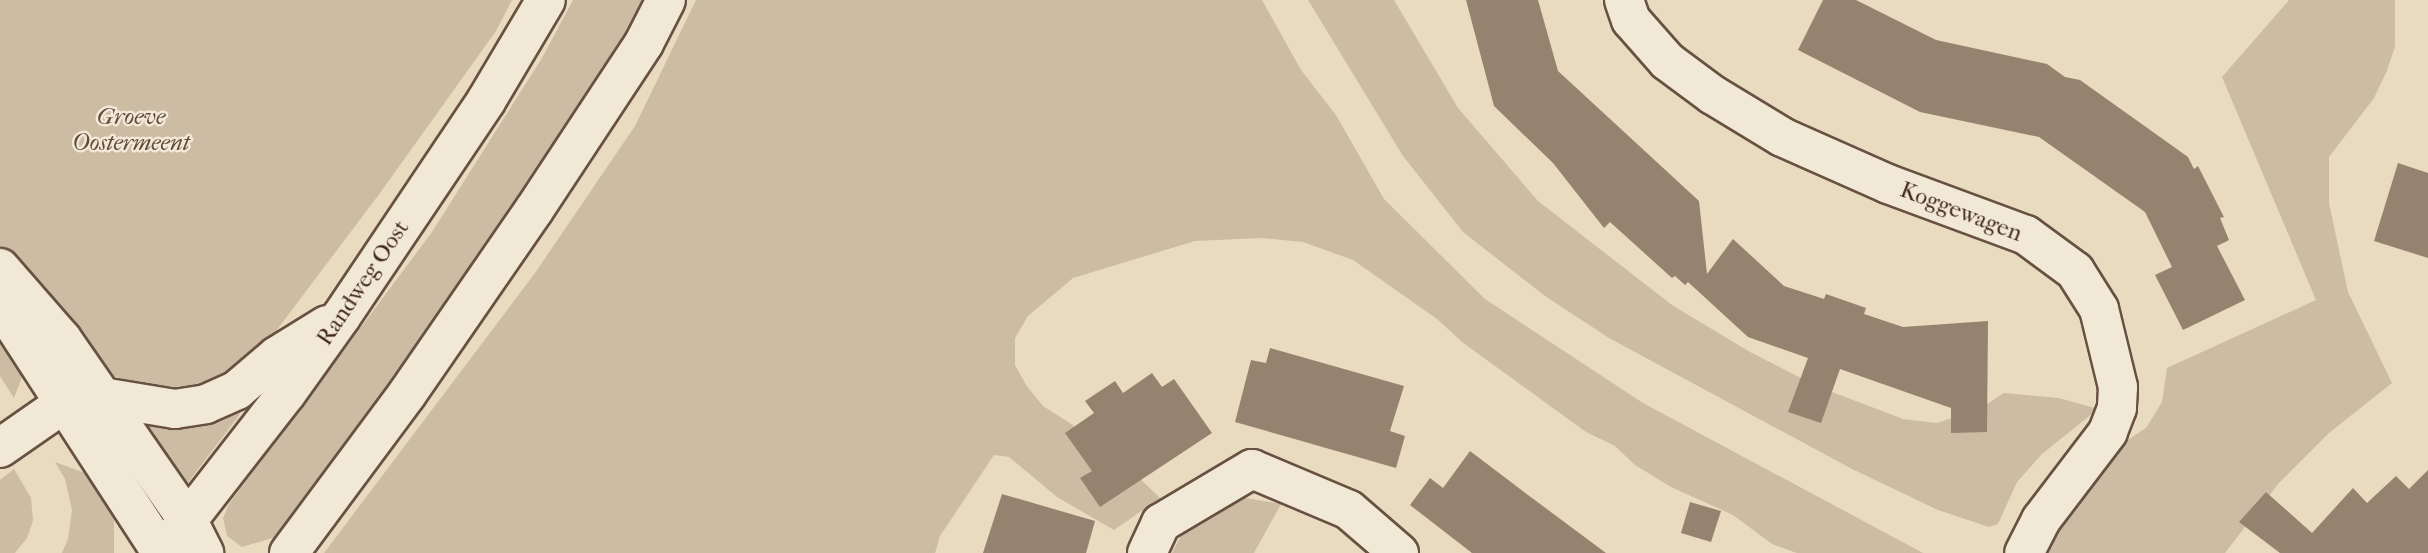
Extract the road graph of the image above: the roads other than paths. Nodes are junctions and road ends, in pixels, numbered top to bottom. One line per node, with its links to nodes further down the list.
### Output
1 (545, 0): 6 (street, Randweg Oost)
2 (666, 0): 11 (street)
3 (1624, 0): 14 (street, Koggewagen)
4 (0, 268): 7 (street)
5 (0, 304): 7 (street)
6 (341, 317): 7 (street); 9 (street, Randweg Oost)
7 (86, 395): 8 (street); 9 (street); 10 (street)
8 (0, 449)
9 (196, 537): 10 (street, Randweg Oost)
10 (162, 553)
11 (289, 553)
12 (1147, 553): 13 (street)
13 (1399, 553)
14 (2024, 553)

